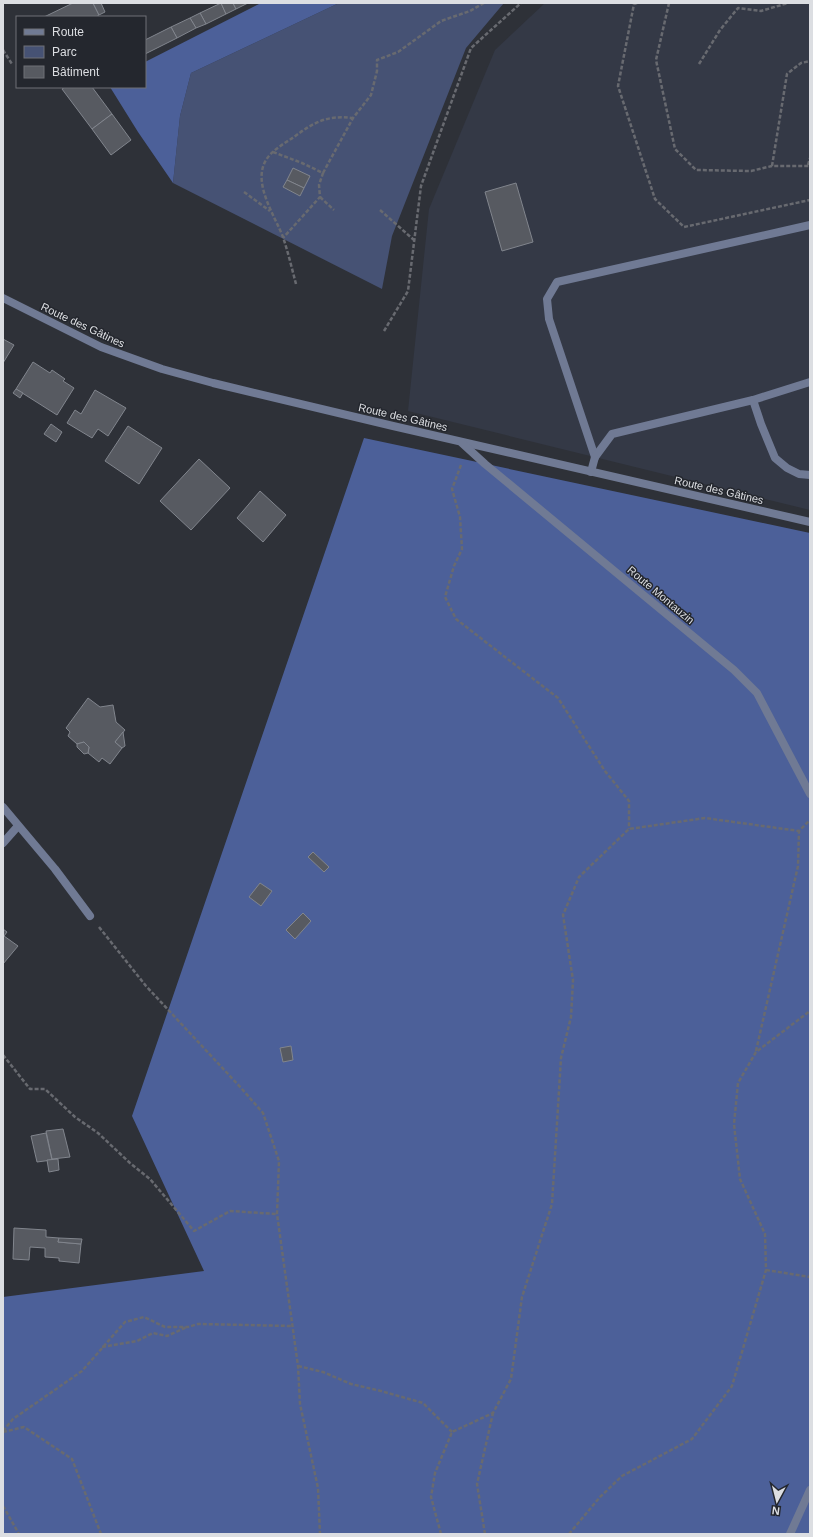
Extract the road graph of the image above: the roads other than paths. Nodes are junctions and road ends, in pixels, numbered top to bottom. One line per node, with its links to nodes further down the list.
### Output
1 (810, 225): 6 (street)
2 (3, 298): 5 (street, Route des Gâtines)
3 (810, 382): 4 (street)
4 (754, 400): 6 (street); 8 (street)
5 (462, 442): 7 (street, Route des Gâtines); 10 (street, Route Montauzin)
6 (595, 457): 7 (street)
7 (591, 472): 9 (street, Route des Gâtines)
8 (810, 474)
9 (810, 522)
10 (810, 794)
11 (3, 807): 12 (street)
12 (18, 826): 13 (street); 14 (street)
13 (3, 843)
14 (90, 916)
15 (810, 1490): 16 (street)
16 (790, 1534)

